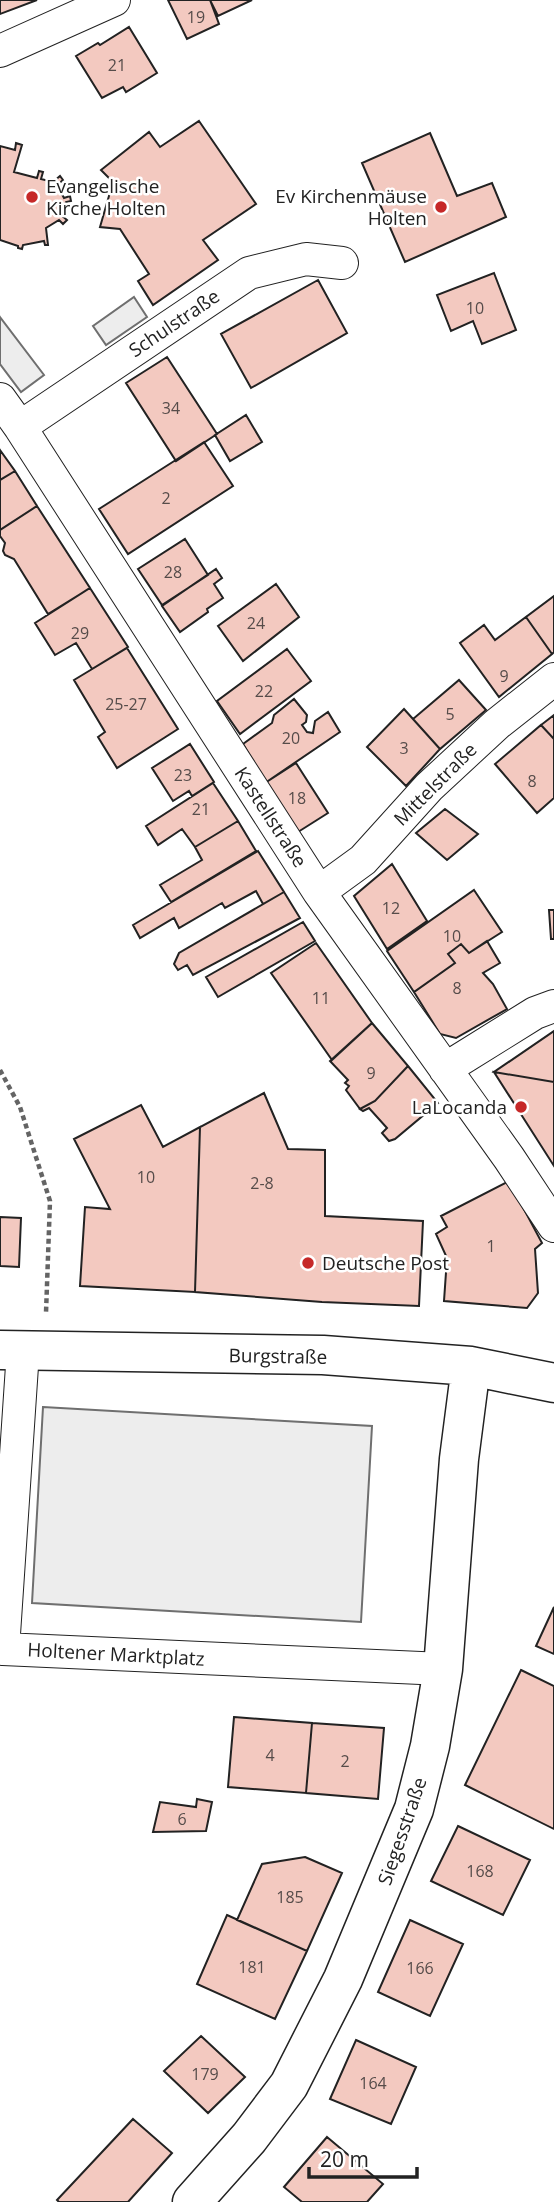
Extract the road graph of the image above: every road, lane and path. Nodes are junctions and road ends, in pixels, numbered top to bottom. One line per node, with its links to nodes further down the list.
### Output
1 (114, 0): 2 (street)
2 (0, 51)
3 (342, 263): 5 (street, Schulstraße)
4 (0, 399): 5 (street, Kastellstraße)
5 (20, 427): 7 (street, Kastellstraße)
6 (554, 679): 7 (street, Mittelstraße)
7 (319, 892): 9 (street, Kastellstraße)
8 (554, 1006): 9 (street)
9 (445, 1069): 11 (street, Kastellstraße)
10 (0, 1070): 12 (path)
11 (554, 1226)
12 (22, 1351): 13 (main road, Burgstraße); 15 (street, Holtener Marktplatz)
13 (471, 1366): 14 (main road, Burgstraße); 15 (main road, Siegesstraße)
14 (554, 1383)
15 (443, 1669): 16 (main road, Siegesstraße)
16 (192, 2202)

